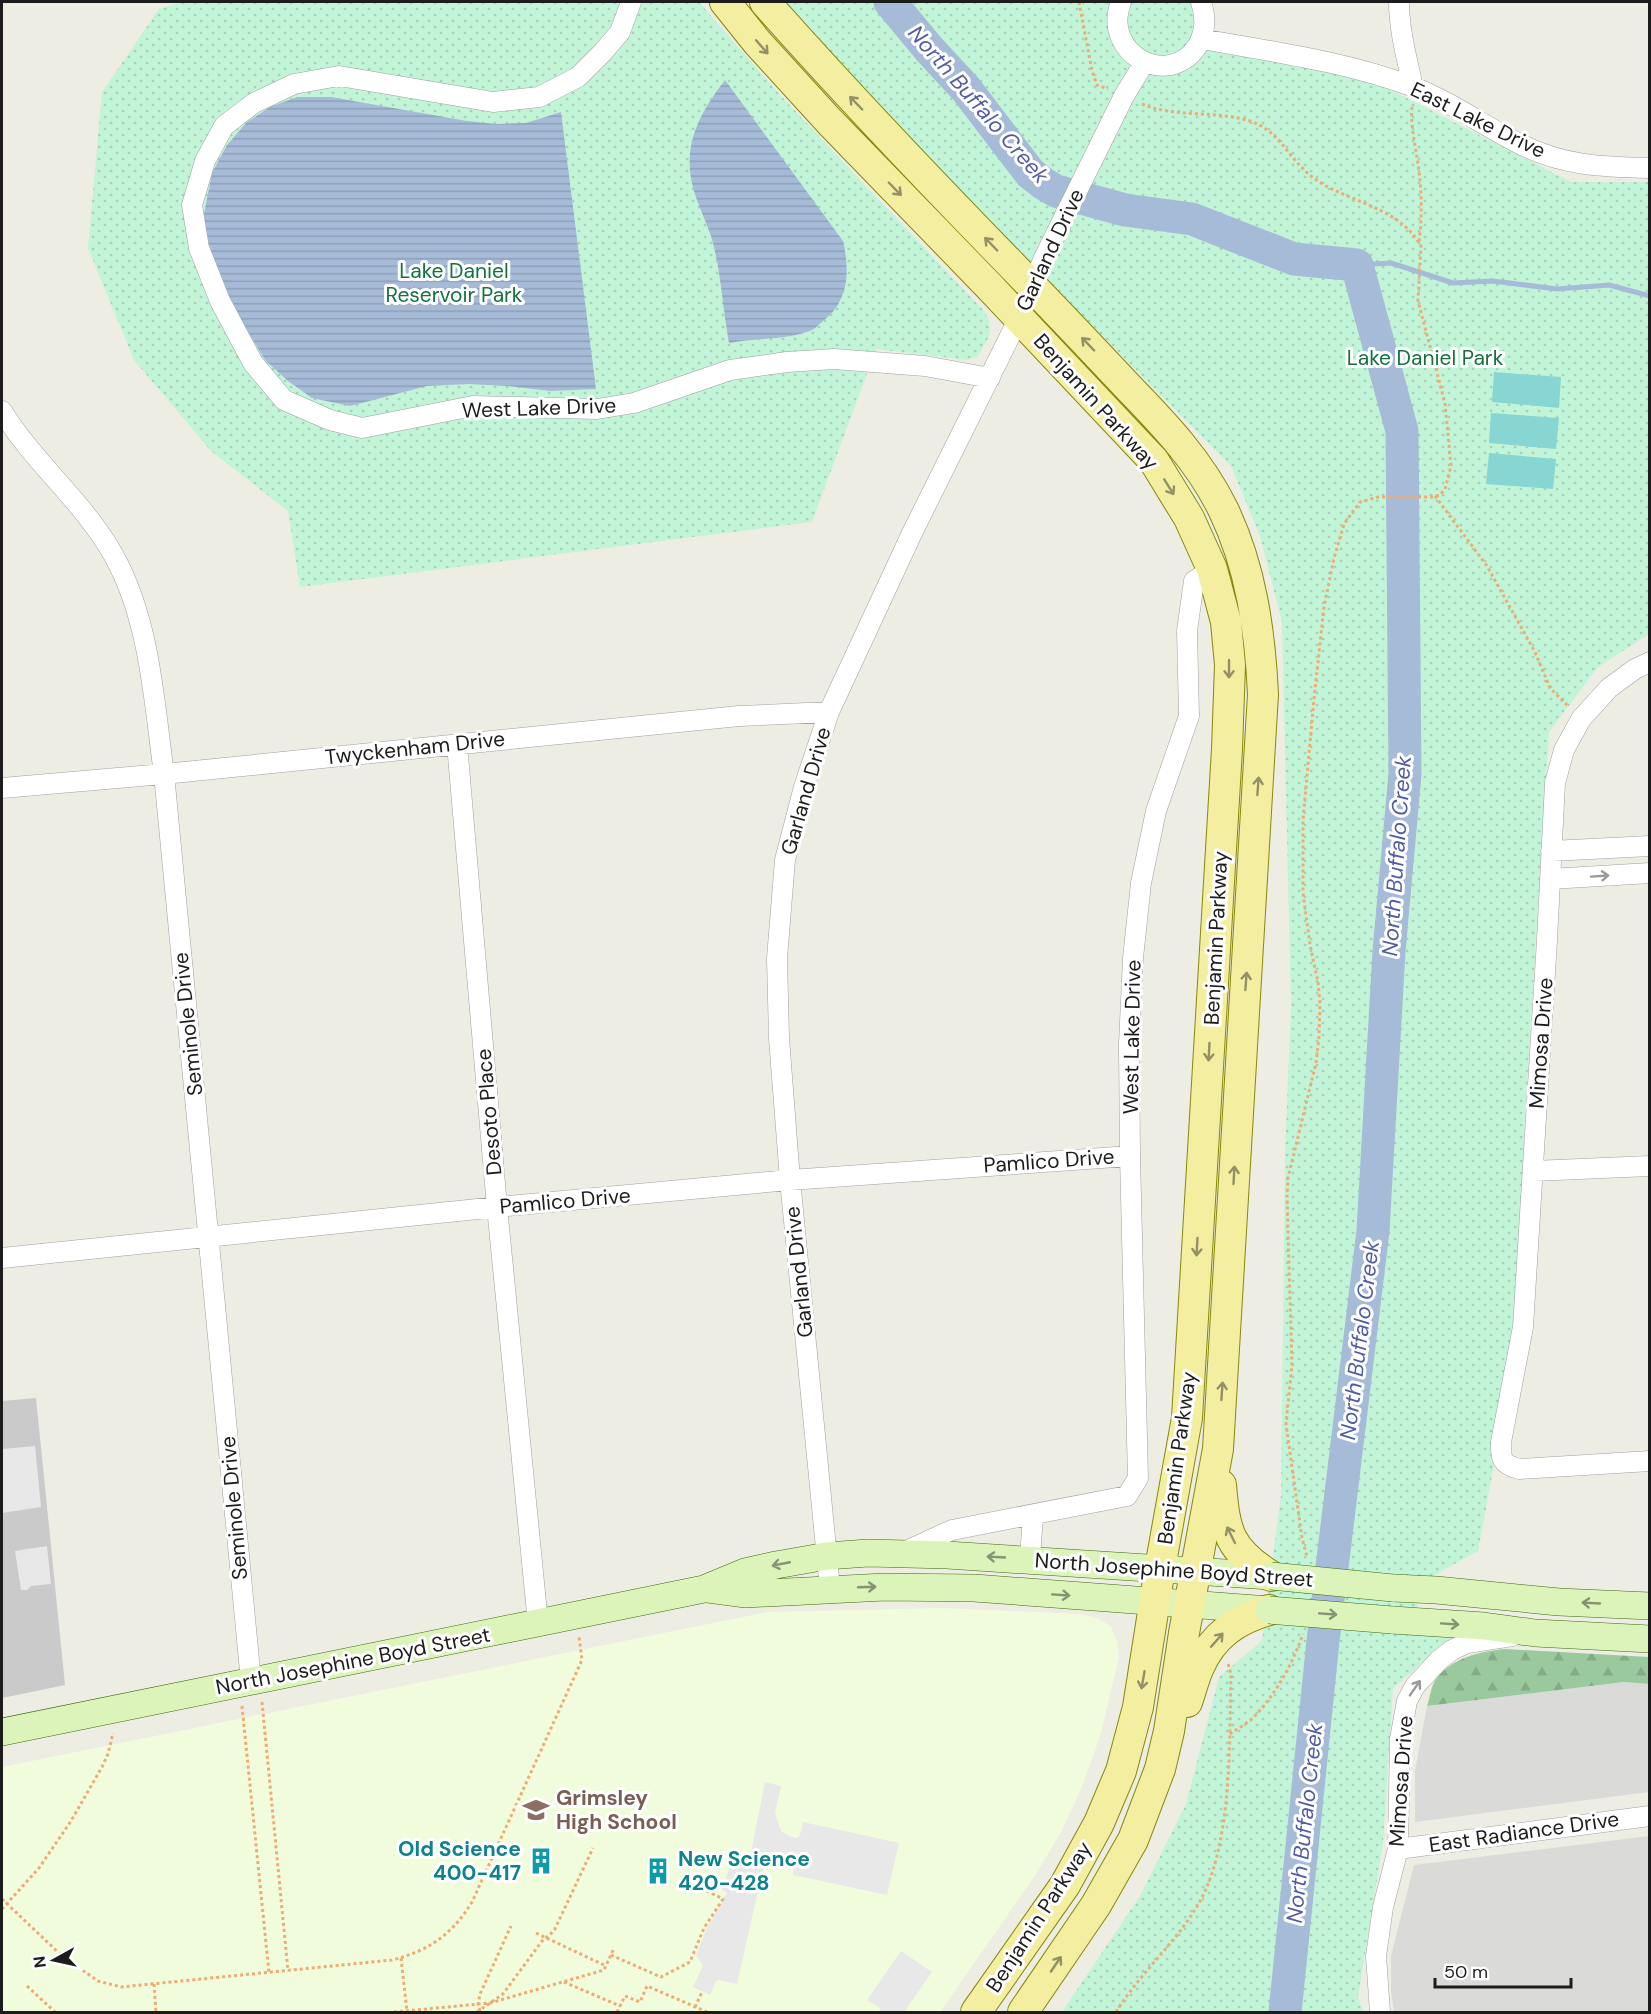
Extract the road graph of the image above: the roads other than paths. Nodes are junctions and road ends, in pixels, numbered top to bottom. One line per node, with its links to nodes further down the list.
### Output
1 (631, 2): 13 (street, West Lake Drive)
2 (724, 2): 12 (main road, Benjamin Parkway, one-way to 12)
3 (765, 2): 11 (main road, Benjamin Parkway, one-way to 3)
4 (1121, 2): 8 (street)
5 (1201, 2): 7 (street)
6 (1399, 2): 9 (street)
7 (1202, 39): 8 (street); 9 (street, East Lake Drive)
8 (1144, 63): 11 (street, Garland Drive)
9 (1413, 87): 10 (street, East Lake Drive)
10 (1650, 168)
11 (1037, 273): 12 (street, Garland Drive); 32 (main road, Benjamin Parkway, one-way to 11)
12 (1019, 318): 13 (street, Garland Drive); 15 (main road, Benjamin Parkway, one-way to 15)
13 (990, 378): 17 (street, Garland Drive)
14 (2, 411): 19 (street, Seminole Drive)
15 (1212, 569): 25 (street, West Lake Drive); 38 (main road, Benjamin Parkway, one-way to 38)
16 (1650, 662): 22 (street, Mimosa Drive)
17 (829, 711): 18 (street, Twyckenham Drive); 28 (street, Garland Drive)
18 (457, 744): 19 (street, Twyckenham Drive); 29 (street, Desoto Place)
19 (164, 774): 20 (street, Twyckenham Drive); 30 (street, Seminole Drive)
20 (2, 788)
21 (1650, 846): 22 (street)
22 (1551, 851): 24 (street, Mimosa Drive)
23 (1650, 873): 24 (street, one-way to 23)
24 (1550, 879): 27 (street, Mimosa Drive)
25 (1130, 1156): 28 (street, Pamlico Drive); 34 (street, West Lake Drive)
26 (1650, 1166): 27 (street)
27 (1533, 1171): 33 (street, Mimosa Drive)
28 (790, 1180): 29 (street, Pamlico Drive); 36 (street, Garland Drive)
29 (498, 1207): 30 (street, Pamlico Drive); 47 (street, Desoto Place)
30 (209, 1237): 31 (street, Pamlico Drive); 50 (street, Seminole Drive)
31 (2, 1258)
32 (1218, 1449): 39 (main road, Benjamin Parkway); 40 (main road, one-way to 32)
33 (1650, 1461)
34 (1034, 1515): 35 (street, West Lake Drive); 37 (street)
35 (902, 1553): 36 (main road, North Josephine Boyd Street); 37 (main road, North Josephine Boyd Street, one-way to 35)
36 (827, 1556): 41 (main road, North Josephine Boyd Street, one-way to 41); 42 (street, Garland Drive)
37 (1030, 1559): 38 (main road, North Josephine Boyd Street)
38 (1160, 1568): 39 (main road, North Josephine Boyd Street); 43 (main road, Benjamin Parkway)
39 (1196, 1572): 40 (main road, North Josephine Boyd Street); 44 (main road, Benjamin Parkway)
40 (1271, 1576): 45 (main road, North Josephine Boyd Street, one-way to 40, bridge)
41 (704, 1589): 42 (main road, North Josephine Boyd Street); 47 (main road, North Josephine Boyd Street)
42 (830, 1589): 43 (main road, North Josephine Boyd Street, one-way to 43)
43 (1155, 1603): 44 (main road, North Josephine Boyd Street); 55 (main road, Benjamin Parkway, one-way to 55)
44 (1189, 1605): 46 (main road, North Josephine Boyd Street); 52 (main road, Benjamin Parkway)
45 (1650, 1606)
46 (1269, 1610): 48 (main road, North Josephine Boyd Street, one-way to 48, bridge); 52 (main road, one-way to 46)
47 (538, 1623): 50 (main road, North Josephine Boyd Street)
48 (1535, 1633): 49 (main road, North Josephine Boyd Street); 54 (street, Mimosa Drive, one-way to 48)
49 (1650, 1639)
50 (250, 1681): 51 (main road, North Josephine Boyd Street)
51 (2, 1732)
52 (1160, 1769): 56 (main road, Benjamin Parkway, one-way to 52)
53 (1650, 1816): 54 (street, East Radiance Drive)
54 (1398, 1849): 57 (street, Mimosa Drive)
55 (976, 2013)
56 (1023, 2013)
57 (1380, 2013)

